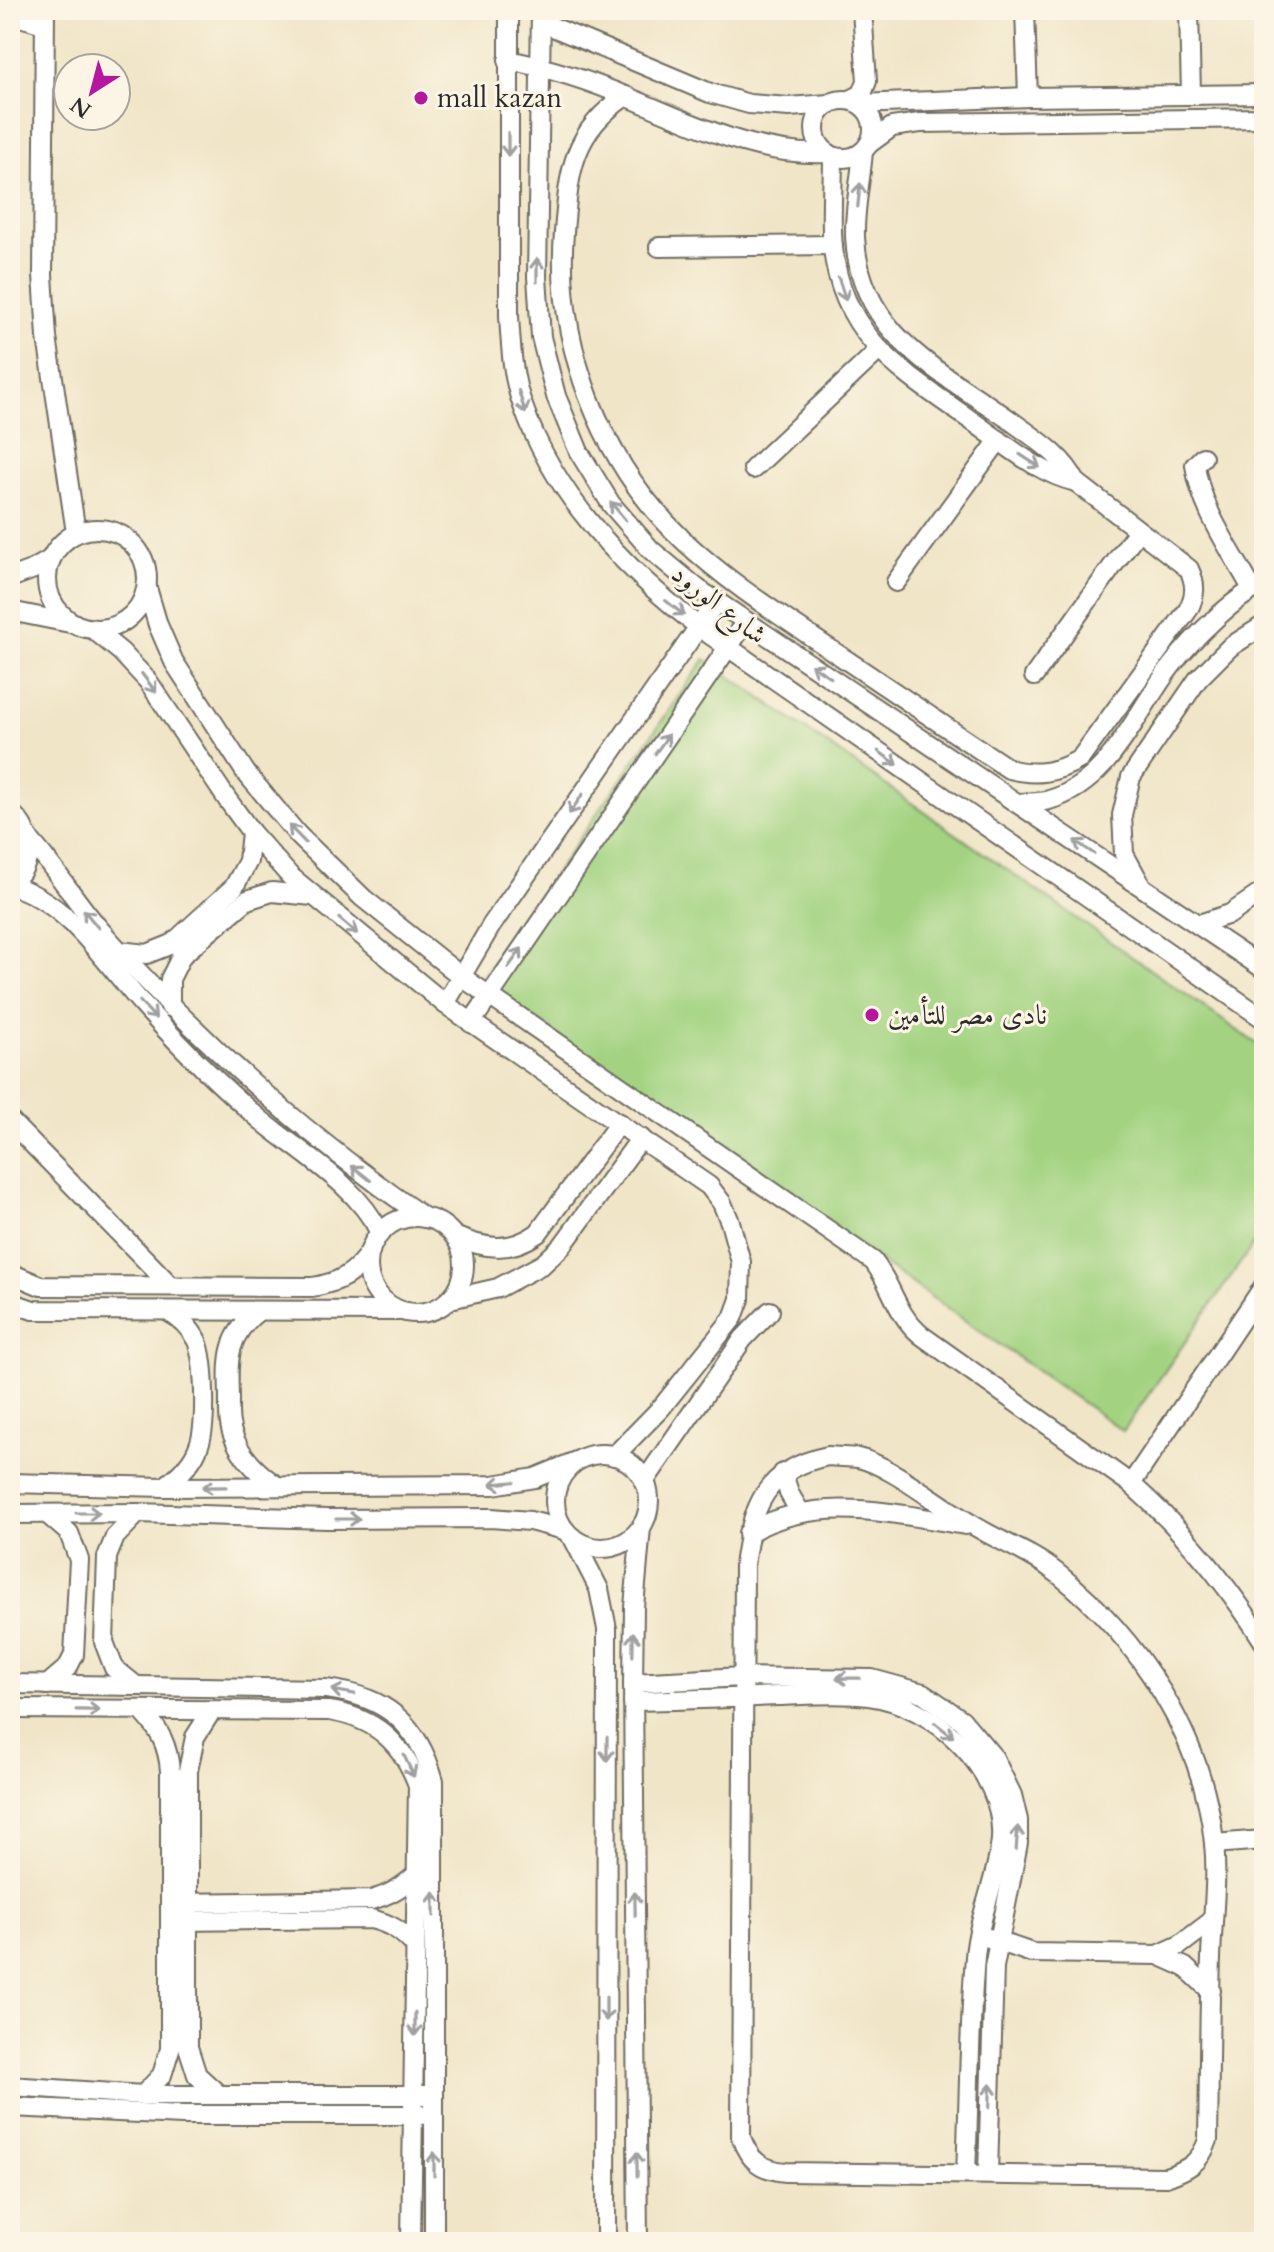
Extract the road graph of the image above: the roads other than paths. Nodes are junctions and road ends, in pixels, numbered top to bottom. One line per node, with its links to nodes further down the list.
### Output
1 (509, 10): 8 (street, شارع الورود)
2 (862, 10): 14 (street)
3 (1025, 10): 13 (street)
4 (1189, 10): 11 (street)
5 (10, 14): 7 (street)
6 (541, 16): 9 (street, شارع الورود); 15 (street)
7 (45, 17): 29 (street)
8 (508, 60): 9 (street); 40 (street, شارع الورود, one-way to 40)
9 (541, 66): 12 (street); 35 (street, شارع الورود, one-way to 9)
10 (1264, 94): 11 (street)
11 (1191, 95): 13 (street)
12 (626, 96): 18 (street); 28 (street)
13 (1028, 97): 14 (street)
14 (855, 102): 15 (street); 17 (street)
15 (829, 104): 18 (street)
16 (1264, 118): 17 (street)
17 (867, 147): 18 (street); 22 (street, one-way to 17)
18 (830, 155): 19 (street)
19 (833, 245): 20 (street); 21 (street, one-way to 21)
20 (659, 247)
21 (878, 351): 23 (street); 26 (street)
22 (946, 375): 23 (street); 27 (street)
23 (933, 393): 24 (street)
24 (999, 440): 27 (street, one-way to 27); 32 (street)
25 (1203, 457): 33 (street)
26 (753, 469)
27 (1076, 482): 28 (street)
28 (1137, 532): 42 (street)
29 (76, 533): 30 (street); 34 (street)
30 (51, 559): 31 (street); 39 (street)
31 (10, 578)
32 (896, 582)
33 (1258, 586): 43 (street)
34 (147, 588): 39 (street); 54 (street, one-way to 34)
35 (716, 602): 37 (street, شارع الورود); 40 (street)
36 (10, 611): 39 (street)
37 (746, 621): 41 (street); 43 (street, شارع الورود, one-way to 37)
38 (1264, 625): 48 (street)
39 (84, 626): 45 (street, one-way to 45)
40 (699, 627): 41 (street, شارع الورود); 54 (street, one-way to 54)
41 (728, 648): 55 (street, one-way to 41); 58 (street, شارع الورود, one-way to 58)
42 (1034, 676)
43 (1018, 803): 48 (street, شارع الورود, one-way to 43)
44 (10, 812): 46 (street)
45 (251, 832): 50 (street); 52 (street)
46 (28, 838): 47 (street); 52 (street, one-way to 46)
47 (10, 885): 64 (street, one-way to 64)
48 (1141, 885): 51 (street, شارع الورود)
49 (1264, 891): 51 (street)
50 (313, 896): 56 (street, one-way to 56); 57 (street)
51 (1199, 924): 53 (street, شارع الورود)
52 (119, 951): 57 (street)
53 (1264, 969)
54 (462, 977): 55 (street); 56 (street)
55 (489, 995): 59 (street); 82 (street)
56 (445, 1004): 59 (street)
57 (170, 1007): 63 (street, one-way to 57)
58 (1264, 1019)
59 (471, 1023): 61 (street)
60 (10, 1121): 68 (street)
61 (619, 1123): 62 (street); 65 (street)
62 (641, 1138): 70 (street); 76 (street)
63 (425, 1218): 64 (street); 65 (street)
64 (380, 1233): 66 (street)
65 (454, 1236): 70 (street)
66 (370, 1251): 68 (street); 73 (street)
67 (10, 1273): 68 (street)
68 (171, 1286)
69 (1264, 1286): 82 (street)
70 (450, 1299): 73 (street)
71 (10, 1302): 72 (street)
72 (167, 1311): 75 (street); 84 (street)
73 (401, 1311): 75 (street)
74 (770, 1311): 79 (street)
75 (257, 1312): 83 (street)
76 (614, 1456): 77 (street); 79 (street)
77 (576, 1461): 83 (street, one-way to 83); 93 (street)
78 (783, 1473): 81 (street); 85 (street); 92 (street)
79 (644, 1482): 91 (street)
80 (10, 1483): 84 (street)
81 (907, 1484): 87 (street); 90 (street)
82 (1131, 1484): 94 (street)
83 (277, 1486): 84 (street, one-way to 84)
84 (164, 1487)
85 (800, 1512): 87 (street); 92 (street)
86 (138, 1513): 89 (street, one-way to 86); 93 (street, one-way to 93); 98 (street)
87 (895, 1513): 90 (street)
88 (10, 1514): 89 (street)
89 (47, 1514): 97 (street)
90 (973, 1526): 105 (street)
91 (641, 1527): 93 (street); 99 (street, one-way to 91)
92 (748, 1533): 95 (street)
93 (569, 1534): 128 (street, one-way to 128)
94 (1264, 1642)
95 (742, 1677): 99 (street); 100 (street); 110 (street, one-way to 95)
96 (10, 1684): 97 (street)
97 (47, 1685): 98 (street)
98 (135, 1685): 120 (street, one-way to 98)
99 (633, 1692): 100 (street); 129 (street, one-way to 99)
100 (743, 1698): 109 (street, one-way to 109); 124 (street)
101 (10, 1709): 102 (street, one-way to 102)
102 (142, 1711): 103 (street); 107 (street)
103 (211, 1712): 106 (street, one-way to 106); 107 (street)
104 (1264, 1840): 105 (street)
105 (1214, 1844): 108 (street)
106 (417, 1874): 107 (street); 111 (street)
107 (179, 1912): 111 (street); 118 (street); 119 (street)
108 (1213, 1920): 113 (street); 116 (street)
109 (977, 1936): 110 (street); 115 (street)
110 (998, 1939): 112 (street); 114 (street)
111 (415, 1946): 120 (street, one-way to 120)
112 (1032, 1953): 113 (street); 114 (street)
113 (1158, 1955): 116 (street)
114 (994, 1967): 115 (street); 125 (street, one-way to 114)
115 (974, 1968): 124 (street)
116 (1211, 1991): 125 (street)
117 (10, 2086): 118 (street)
118 (143, 2095): 119 (street)
119 (219, 2095): 120 (street)
120 (424, 2095): 122 (street); 123 (street)
121 (10, 2107): 122 (street)
122 (414, 2115): 123 (street); 126 (street)
123 (434, 2115): 127 (street, one-way to 123)
124 (966, 2174): 125 (street)
125 (988, 2174)
126 (411, 2242)
127 (434, 2242)
128 (606, 2242)
129 (638, 2242)

